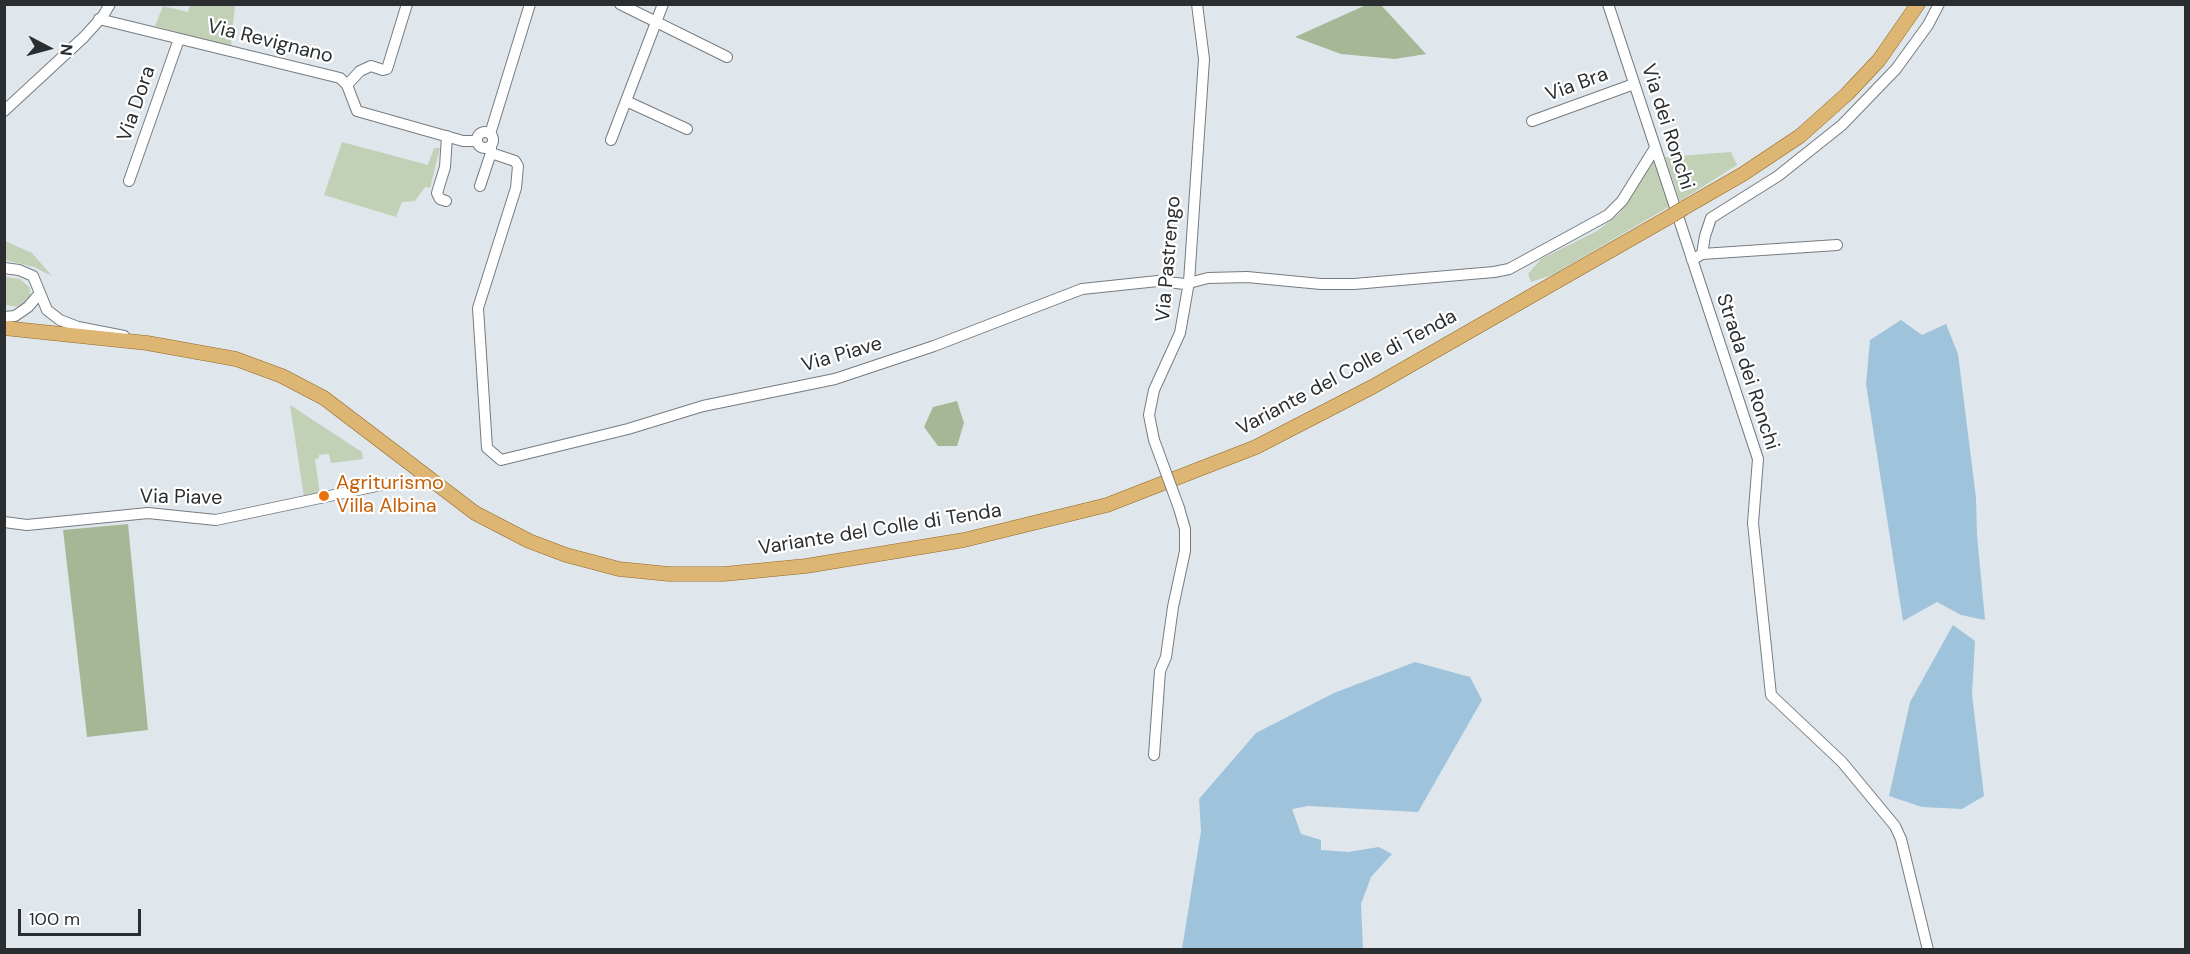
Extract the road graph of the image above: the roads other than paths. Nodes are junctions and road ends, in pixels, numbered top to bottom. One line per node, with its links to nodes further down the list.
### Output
1 (110, 4): 11 (street)
2 (407, 4): 17 (street)
3 (531, 4): 24 (street)
4 (620, 4): 12 (street)
5 (663, 4): 12 (street)
6 (1197, 4): 32 (street, Via Pastrengo)
7 (1608, 4): 16 (street, Via dei Ronchi)
8 (1910, 4): 14 (main road)
9 (1918, 4): 14 (main road, Variante del Colle di Tenda)
10 (1939, 4): 30 (street)
11 (99, 19): 13 (street, Via Revignano); 19 (street)
12 (656, 24): 15 (street); 18 (street)
13 (179, 39): 17 (street, Via Revignano); 26 (street, Via Dora)
14 (1892, 43): 36 (main road, Variante del Colle di Tenda, bridge)
15 (727, 57)
16 (1634, 84): 20 (street, Via Bra); 25 (street, Via dei Ronchi)
17 (347, 85): 22 (street, Via Revignano)
18 (627, 101): 21 (street); 23 (street)
19 (4, 111)
20 (1532, 121)
21 (687, 129)
22 (447, 136): 24 (street, Via Revignano); 28 (street)
23 (611, 140)
24 (491, 144): 27 (street); 37 (street, Via Revignano)
25 (1655, 148): 30 (street, Via dei Ronchi); 32 (street, Via Piave)
26 (129, 181)
27 (480, 186)
28 (446, 201)
29 (1837, 245): 30 (street)
30 (1697, 257): 41 (street, Strada dei Ronchi)
31 (4, 268): 33 (street)
32 (1188, 282): 37 (street, Via Piave); 40 (street, Via Pastrengo, bridge)
33 (40, 293): 34 (street); 36 (street)
34 (4, 317)
35 (4, 328): 36 (main road, Variante del Colle di Tenda)
36 (147, 343)
37 (501, 460)
38 (391, 483): 39 (street, Via Piave)
39 (4, 522)
40 (1154, 755)
41 (1928, 950)

